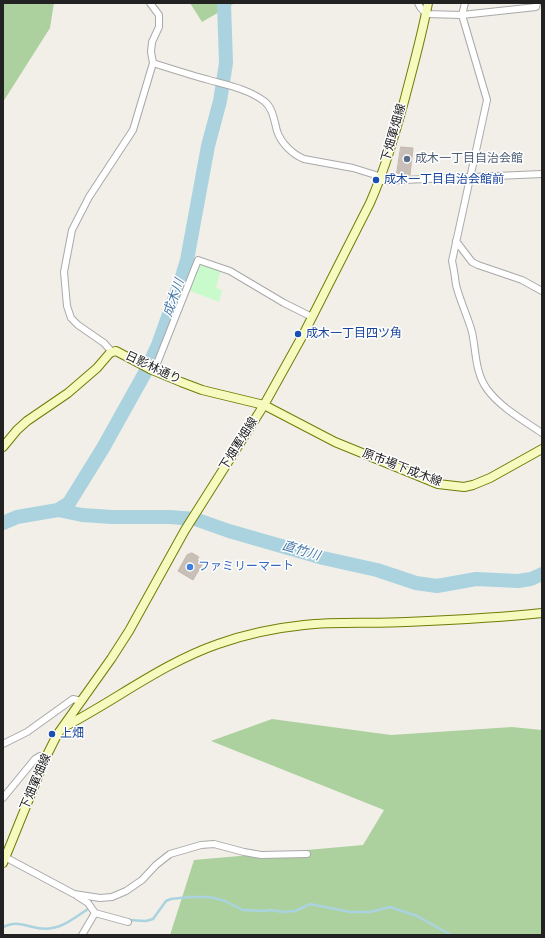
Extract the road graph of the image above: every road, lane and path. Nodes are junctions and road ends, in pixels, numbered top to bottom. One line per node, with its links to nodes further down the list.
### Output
1 (150, 3): 8 (street)
2 (418, 3): 6 (street)
3 (428, 3): 6 (main road, 下畑軍畑線)
4 (465, 3): 7 (street)
5 (537, 3): 7 (street)
6 (426, 14): 7 (street); 11 (main road, 下畑軍畑線)
7 (462, 15): 10 (street)
8 (153, 63): 11 (street); 15 (street)
9 (542, 174): 10 (street)
10 (470, 176): 11 (street); 12 (street)
11 (381, 179): 14 (main road, 下畑軍畑線)
12 (456, 241): 13 (street); 18 (street)
13 (542, 291)
14 (312, 317): 16 (street); 17 (main road, 下畑軍畑線)
15 (112, 352): 16 (main road, 日影林通り); 19 (main road, 日影林通り)
16 (153, 370): 17 (main road, 日影林通り)
17 (264, 405): 20 (main road, 原市場下成木線); 22 (main road, 下畑軍畑線)
18 (542, 433)
19 (3, 447)
20 (542, 449)
21 (542, 613): 23 (main road)
22 (81, 702): 23 (main road, 下畑軍畑線); 24 (street)
23 (62, 728): 25 (main road, 下畑軍畑線)
24 (3, 744)
25 (46, 757): 26 (street); 28 (main road, 下畑軍畑線)
26 (3, 798)
27 (307, 854): 29 (street)
28 (4, 859): 29 (street)
29 (74, 894): 30 (street)
30 (95, 912): 31 (street); 32 (street)
31 (128, 922)
32 (82, 935)

